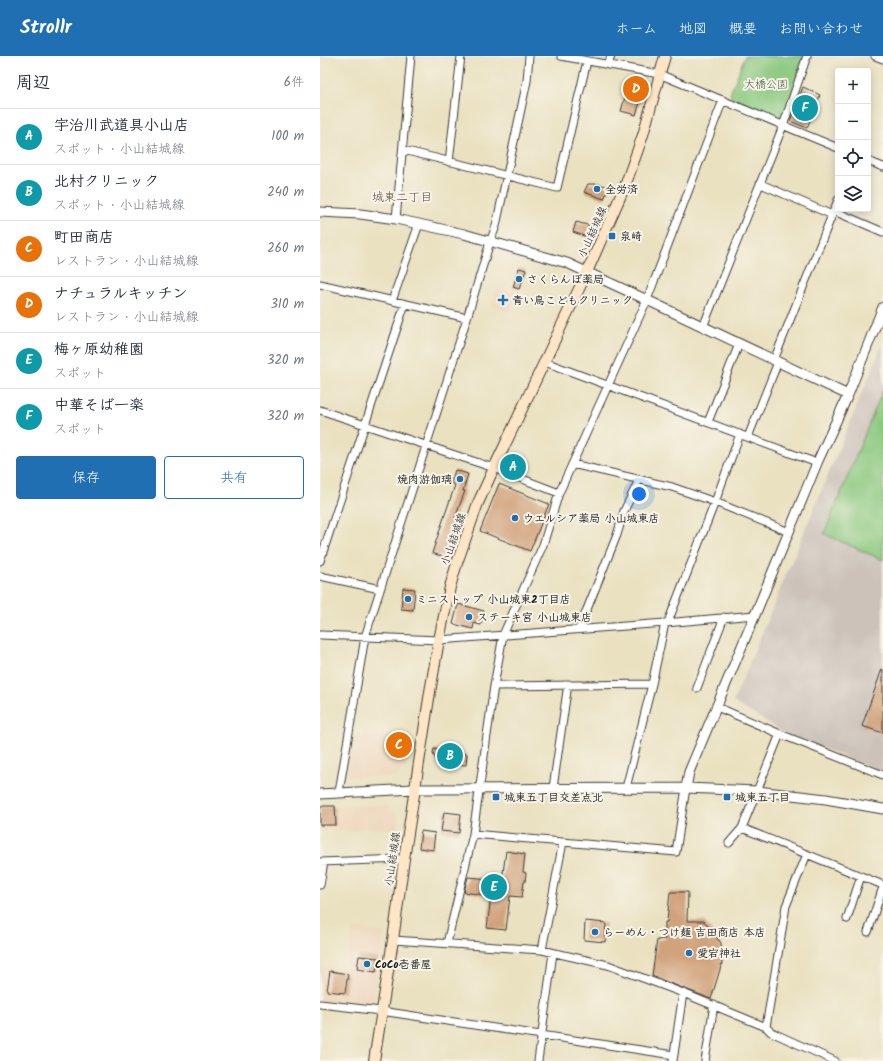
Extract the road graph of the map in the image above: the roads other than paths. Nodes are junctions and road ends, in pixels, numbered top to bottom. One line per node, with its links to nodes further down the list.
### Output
1 (411, 56): 16 (street)
2 (461, 56): 17 (street)
3 (529, 56): 20 (street)
4 (561, 56): 10 (street)
5 (611, 56): 11 (street)
6 (664, 56): 12 (main road, 小山結城線)
7 (807, 56): 14 (street)
8 (876, 56): 9 (street)
9 (883, 59)
10 (587, 61): 11 (street); 20 (street)
11 (608, 65): 12 (street)
12 (659, 74): 13 (street); 29 (main road, 小山結城線)
13 (723, 100): 14 (street); 31 (street)
14 (783, 126): 15 (street); 21 (street)
15 (835, 147)
16 (403, 150): 17 (street); 25 (street)
17 (449, 162): 20 (street)
18 (871, 162): 19 (street)
19 (883, 167)
20 (507, 176): 28 (street)
21 (761, 184): 24 (street); 36 (street)
22 (835, 208): 24 (street)
23 (320, 212): 25 (street)
24 (833, 213): 27 (street); 38 (street)
25 (396, 219): 26 (street)
26 (419, 224): 28 (street); 32 (street)
27 (883, 232)
28 (490, 242): 29 (street); 35 (street)
29 (587, 272): 31 (street); 39 (main road, 小山結城線)
30 (320, 284): 32 (street)
31 (647, 300): 36 (street); 40 (street)
32 (392, 301): 33 (street)
33 (405, 304): 35 (street); 44 (street)
34 (883, 307): 41 (street)
35 (468, 318): 47 (street)
36 (703, 327): 37 (street)
37 (739, 344): 38 (street); 43 (street)
38 (776, 361): 41 (street); 46 (street)
39 (545, 362): 40 (street); 50 (main road, 小山結城線)
40 (608, 385): 43 (street); 49 (street)
41 (848, 395): 48 (street)
42 (320, 410): 44 (street)
43 (708, 422): 45 (street)
44 (364, 425): 47 (street); 55 (street)
45 (740, 434): 46 (street); 53 (street)
46 (748, 437): 48 (street)
47 (427, 446): 50 (street); 57 (street)
48 (817, 463): 54 (street)
49 (572, 464): 51 (street); 52 (street)
50 (494, 468): 52 (street); 65 (main road, 小山結城線)
51 (639, 480): 53 (street); 61 (street)
52 (559, 494): 63 (street)
53 (715, 502): 54 (street); 60 (street)
54 (789, 532): 58 (street)
55 (320, 562)
56 (320, 576): 57 (street)
57 (380, 589): 64 (street)
58 (755, 615): 59 (street); 70 (street)
59 (724, 618): 60 (street); 69 (street)
60 (667, 623): 61 (street); 67 (street)
61 (579, 629): 63 (street)
62 (320, 635): 64 (street)
63 (503, 635): 65 (street); 68 (street)
64 (365, 637): 65 (street); 79 (street)
65 (439, 640): 76 (main road, 小山結城線)
66 (568, 684): 67 (street); 68 (street); 73 (street)
67 (652, 684): 74 (street)
68 (494, 686): 77 (street)
69 (697, 688)
70 (717, 707): 71 (street); 75 (street)
71 (780, 734): 72 (street); 78 (street)
72 (883, 775)
73 (553, 788): 74 (street); 77 (street)
74 (626, 788): 75 (street)
75 (686, 788): 78 (street); 84 (street)
76 (414, 789): 77 (street); 79 (street); 87 (main road, 小山結城線)
77 (479, 789): 83 (street)
78 (757, 791): 81 (street); 82 (street)
79 (339, 792): 80 (street)
80 (320, 794)
81 (883, 809)
82 (742, 828): 85 (street); 86 (street)
83 (473, 834): 84 (street); 95 (street)
84 (563, 842): 96 (street)
85 (729, 843)
86 (807, 854): 89 (street); 102 (street)
87 (404, 859): 88 (street); 94 (main road, 小山結城線)
88 (322, 862): 90 (street)
89 (861, 876): 91 (street); 92 (street)
90 (320, 885)
91 (883, 886): 93 (street)
92 (846, 919)
93 (868, 932)
94 (393, 940): 95 (street); 101 (main road, 小山結城線)
95 (447, 943): 96 (street)
96 (542, 950): 97 (street)
97 (553, 953): 98 (street); 103 (street)
98 (683, 993): 100 (street); 104 (street)
99 (320, 1004): 101 (street)
100 (714, 1005): 102 (street); 107 (street)
101 (381, 1011): 103 (street); 105 (main road, 小山結城線)
102 (766, 1027): 108 (street)
103 (542, 1035): 104 (street); 106 (street)
104 (674, 1058)
105 (374, 1061)
106 (538, 1061)
107 (705, 1061)
108 (835, 1061)

